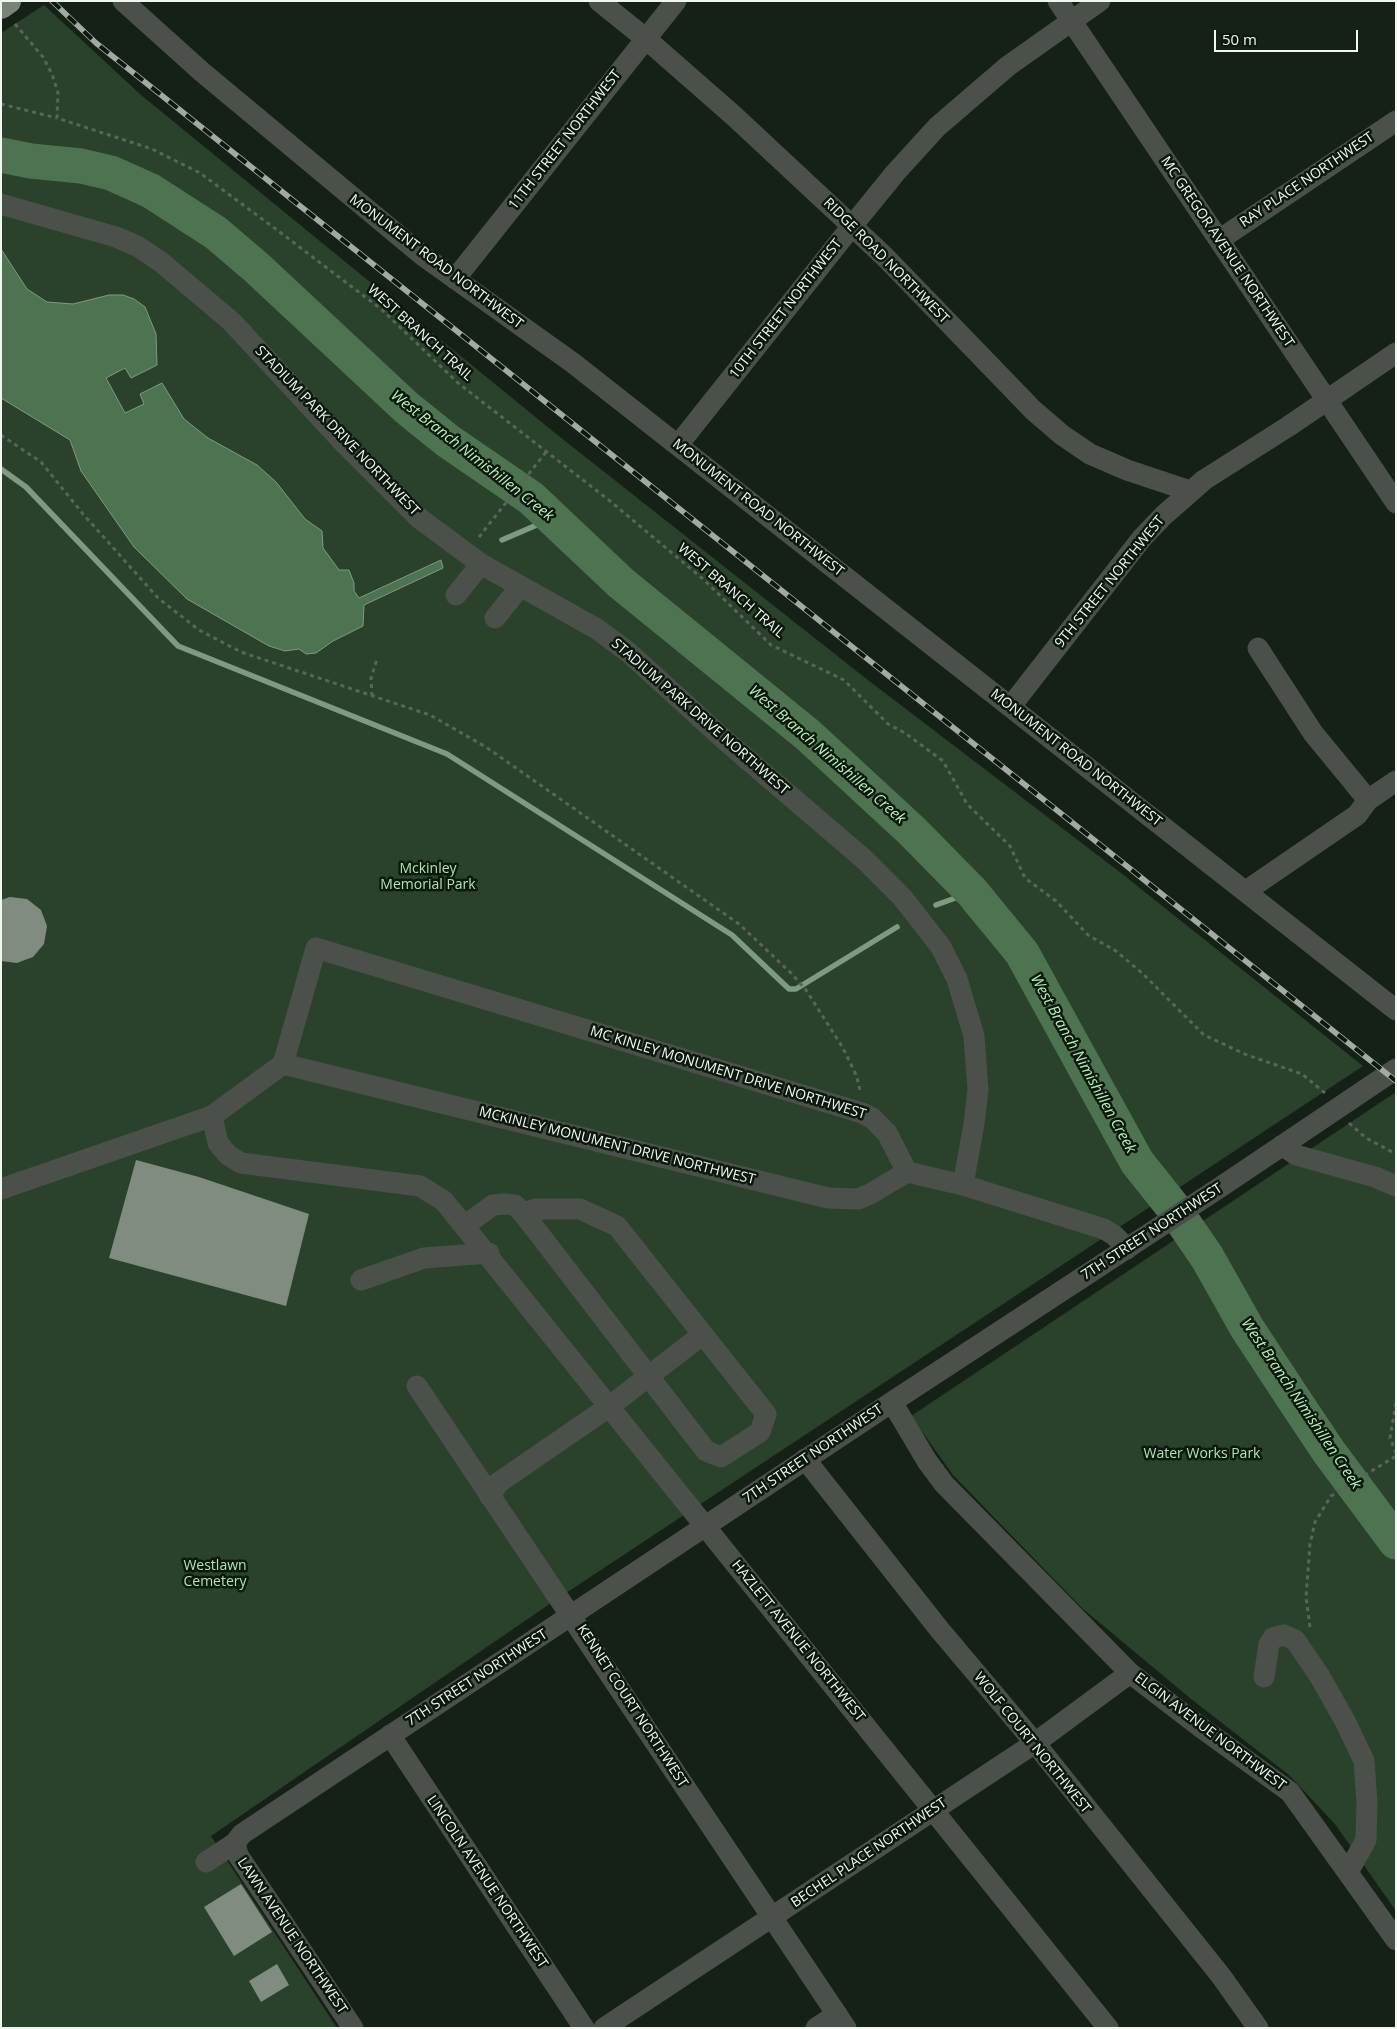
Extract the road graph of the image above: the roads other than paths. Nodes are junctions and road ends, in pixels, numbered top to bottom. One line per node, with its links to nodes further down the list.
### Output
1 (8, 1): 7 (main road)
2 (123, 1): 14 (street, MONUMENT ROAD NORTHWEST)
3 (599, 1): 9 (street, RIDGE ROAD NORTHWEST)
4 (676, 1): 9 (street, 11TH STREET NORTHWEST)
5 (1058, 1): 8 (street, MC GREGOR AVENUE NORTHWEST)
6 (1100, 1): 8 (street, 10TH STREET NORTHWEST)
7 (1, 6)
8 (1071, 20): 12 (street, 10TH STREET NORTHWEST); 13 (street, MC GREGOR AVENUE NORTHWEST)
9 (645, 38): 12 (street, RIDGE ROAD NORTHWEST); 14 (street, 11TH STREET NORTHWEST)
10 (1396, 121): 13 (street, RAY PLACE NORTHWEST)
11 (1, 204): 20 (street, STADIUM PARK DRIVE NORTHWEST)
12 (852, 226): 17 (street, 10TH STREET NORTHWEST); 18 (street, RIDGE ROAD NORTHWEST)
13 (1219, 240): 16 (street, MC GREGOR AVENUE NORTHWEST)
14 (454, 279): 17 (street, MONUMENT ROAD NORTHWEST)
15 (1396, 353): 16 (street, 9TH STREET NORTHWEST)
16 (1327, 400): 18 (street, 9TH STREET NORTHWEST); 19 (street, MC GREGOR AVENUE NORTHWEST)
17 (678, 445): 25 (street, MONUMENT ROAD NORTHWEST)
18 (1190, 491): 25 (street, 9TH STREET NORTHWEST)
19 (1396, 503)
20 (474, 559): 21 (street, STADIUM PARK DRIVE NORTHWEST); 22 (street)
21 (520, 586): 23 (street); 35 (street, STADIUM PARK DRIVE NORTHWEST)
22 (456, 595)
23 (496, 618)
24 (1258, 648): 27 (street)
25 (1011, 706): 28 (street, MONUMENT ROAD NORTHWEST)
26 (1396, 781): 27 (street)
27 (1368, 800): 28 (street)
28 (1246, 891): 29 (street, MONUMENT ROAD NORTHWEST)
29 (1396, 1010)
30 (283, 1064): 32 (street); 34 (street, MCKINLEY MONUMENT DRIVE NORTHWEST); 34 (street, MC KINLEY MONUMENT DRIVE NORTHWEST)
31 (1396, 1069): 33 (street, 7TH STREET NORTHWEST)
32 (212, 1116): 37 (street); 39 (street, HAZLETT AVENUE NORTHWEST)
33 (1282, 1145): 36 (street); 40 (street, 7TH STREET NORTHWEST)
34 (907, 1172): 35 (street)
35 (963, 1185): 40 (street)
36 (1396, 1186)
37 (1, 1189)
38 (522, 1213): 39 (street); 43 (street); 44 (street)
39 (464, 1226): 41 (street, HAZLETT AVENUE NORTHWEST)
40 (1134, 1245): 46 (street, 7TH STREET NORTHWEST)
41 (488, 1254): 42 (street); 47 (street, HAZLETT AVENUE NORTHWEST)
42 (361, 1280)
43 (702, 1335): 44 (street); 44 (street)
44 (649, 1376): 47 (street)
45 (417, 1386): 49 (street, KENNET COURT NORTHWEST)
46 (892, 1402): 48 (street, 7TH STREET NORTHWEST); 52 (street, ELGIN AVENUE NORTHWEST)
47 (610, 1406): 49 (street); 50 (street, HAZLETT AVENUE NORTHWEST)
48 (805, 1459): 50 (street, 7TH STREET NORTHWEST); 55 (street, WOLF COURT NORTHWEST)
49 (490, 1496): 51 (street, KENNET COURT NORTHWEST)
50 (705, 1525): 51 (street, 7TH STREET NORTHWEST); 56 (street, HAZLETT AVENUE NORTHWEST)
51 (572, 1615): 54 (street, 7TH STREET NORTHWEST); 60 (street, KENNET COURT NORTHWEST)
52 (1130, 1673): 55 (street, BECHEL PLACE NORTHWEST); 59 (street, ELGIN AVENUE NORTHWEST)
53 (1264, 1677): 59 (street)
54 (390, 1736): 57 (street, 7TH STREET NORTHWEST); 64 (street, LINCOLN AVENUE NORTHWEST)
55 (1035, 1743): 56 (street, BECHEL PLACE NORTHWEST); 68 (street, WOLF COURT NORTHWEST)
56 (933, 1810): 60 (street, BECHEL PLACE NORTHWEST); 67 (street, HAZLETT AVENUE NORTHWEST)
57 (235, 1843): 58 (street); 63 (street, LAWN AVENUE NORTHWEST)
58 (206, 1862)
59 (1348, 1872): 61 (street, ELGIN AVENUE NORTHWEST)
60 (772, 1918): 62 (street, KENNET COURT NORTHWEST); 65 (street, BECHEL PLACE NORTHWEST)
61 (1396, 1940)
62 (842, 2021): 66 (street)
63 (353, 2028)
64 (584, 2028)
65 (604, 2028)
66 (816, 2028)
67 (1108, 2028)
68 (1258, 2028)

